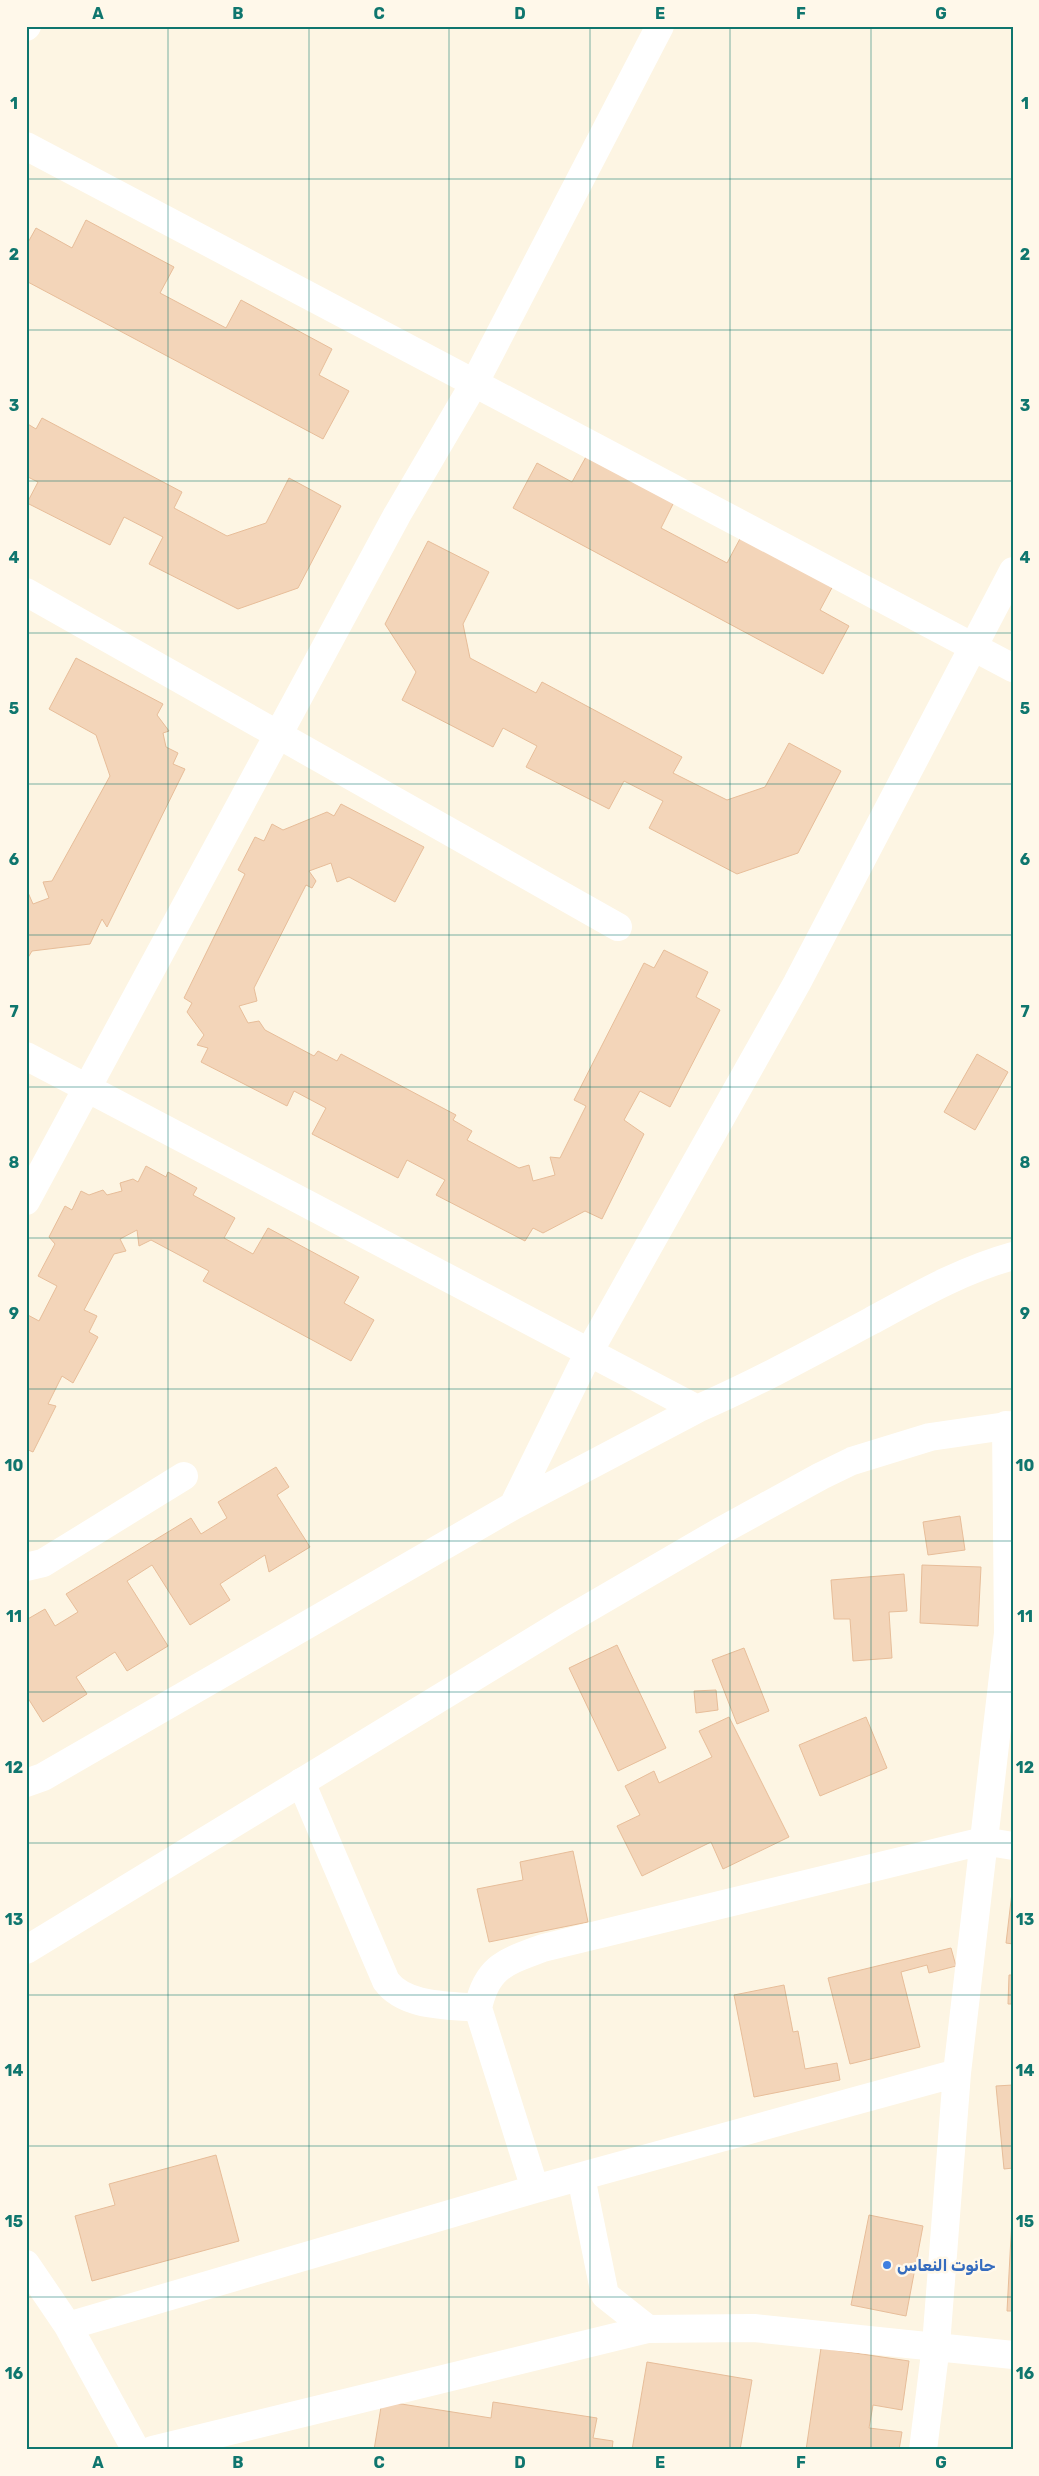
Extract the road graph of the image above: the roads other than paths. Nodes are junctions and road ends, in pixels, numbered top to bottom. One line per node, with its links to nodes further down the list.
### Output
1 (660, 26): 3 (street)
2 (26, 146): 3 (street)
3 (475, 382): 6 (street); 8 (street)
4 (1013, 571): 6 (street)
5 (26, 592): 8 (street)
6 (972, 646): 7 (street); 14 (street)
7 (1013, 668)
8 (279, 734): 9 (street); 11 (street)
9 (618, 928)
10 (26, 1056): 11 (street)
11 (86, 1088): 12 (street); 14 (street)
12 (26, 1201)
13 (1013, 1256): 15 (street)
14 (589, 1352): 15 (street); 18 (street)
15 (697, 1409): 18 (street)
16 (1010, 1425): 20 (street); 21 (street)
17 (184, 1476): 19 (street)
18 (513, 1506): 22 (street)
19 (26, 1567)
20 (1011, 1634): 23 (street)
21 (301, 1782): 25 (street); 26 (street)
22 (26, 1783)
23 (983, 1841): 24 (street); 26 (street); 27 (street)
24 (1013, 1846)
25 (26, 1950)
26 (478, 2008): 29 (street)
27 (958, 2072): 28 (street); 33 (street)
28 (581, 2177): 29 (street); 32 (street)
29 (535, 2189): 31 (street)
30 (26, 2264): 31 (street)
31 (68, 2326): 35 (street)
32 (648, 2328): 33 (street); 36 (street)
33 (936, 2345): 34 (street); 37 (street)
34 (1013, 2355)
35 (136, 2450)
36 (152, 2450)
37 (923, 2450)

